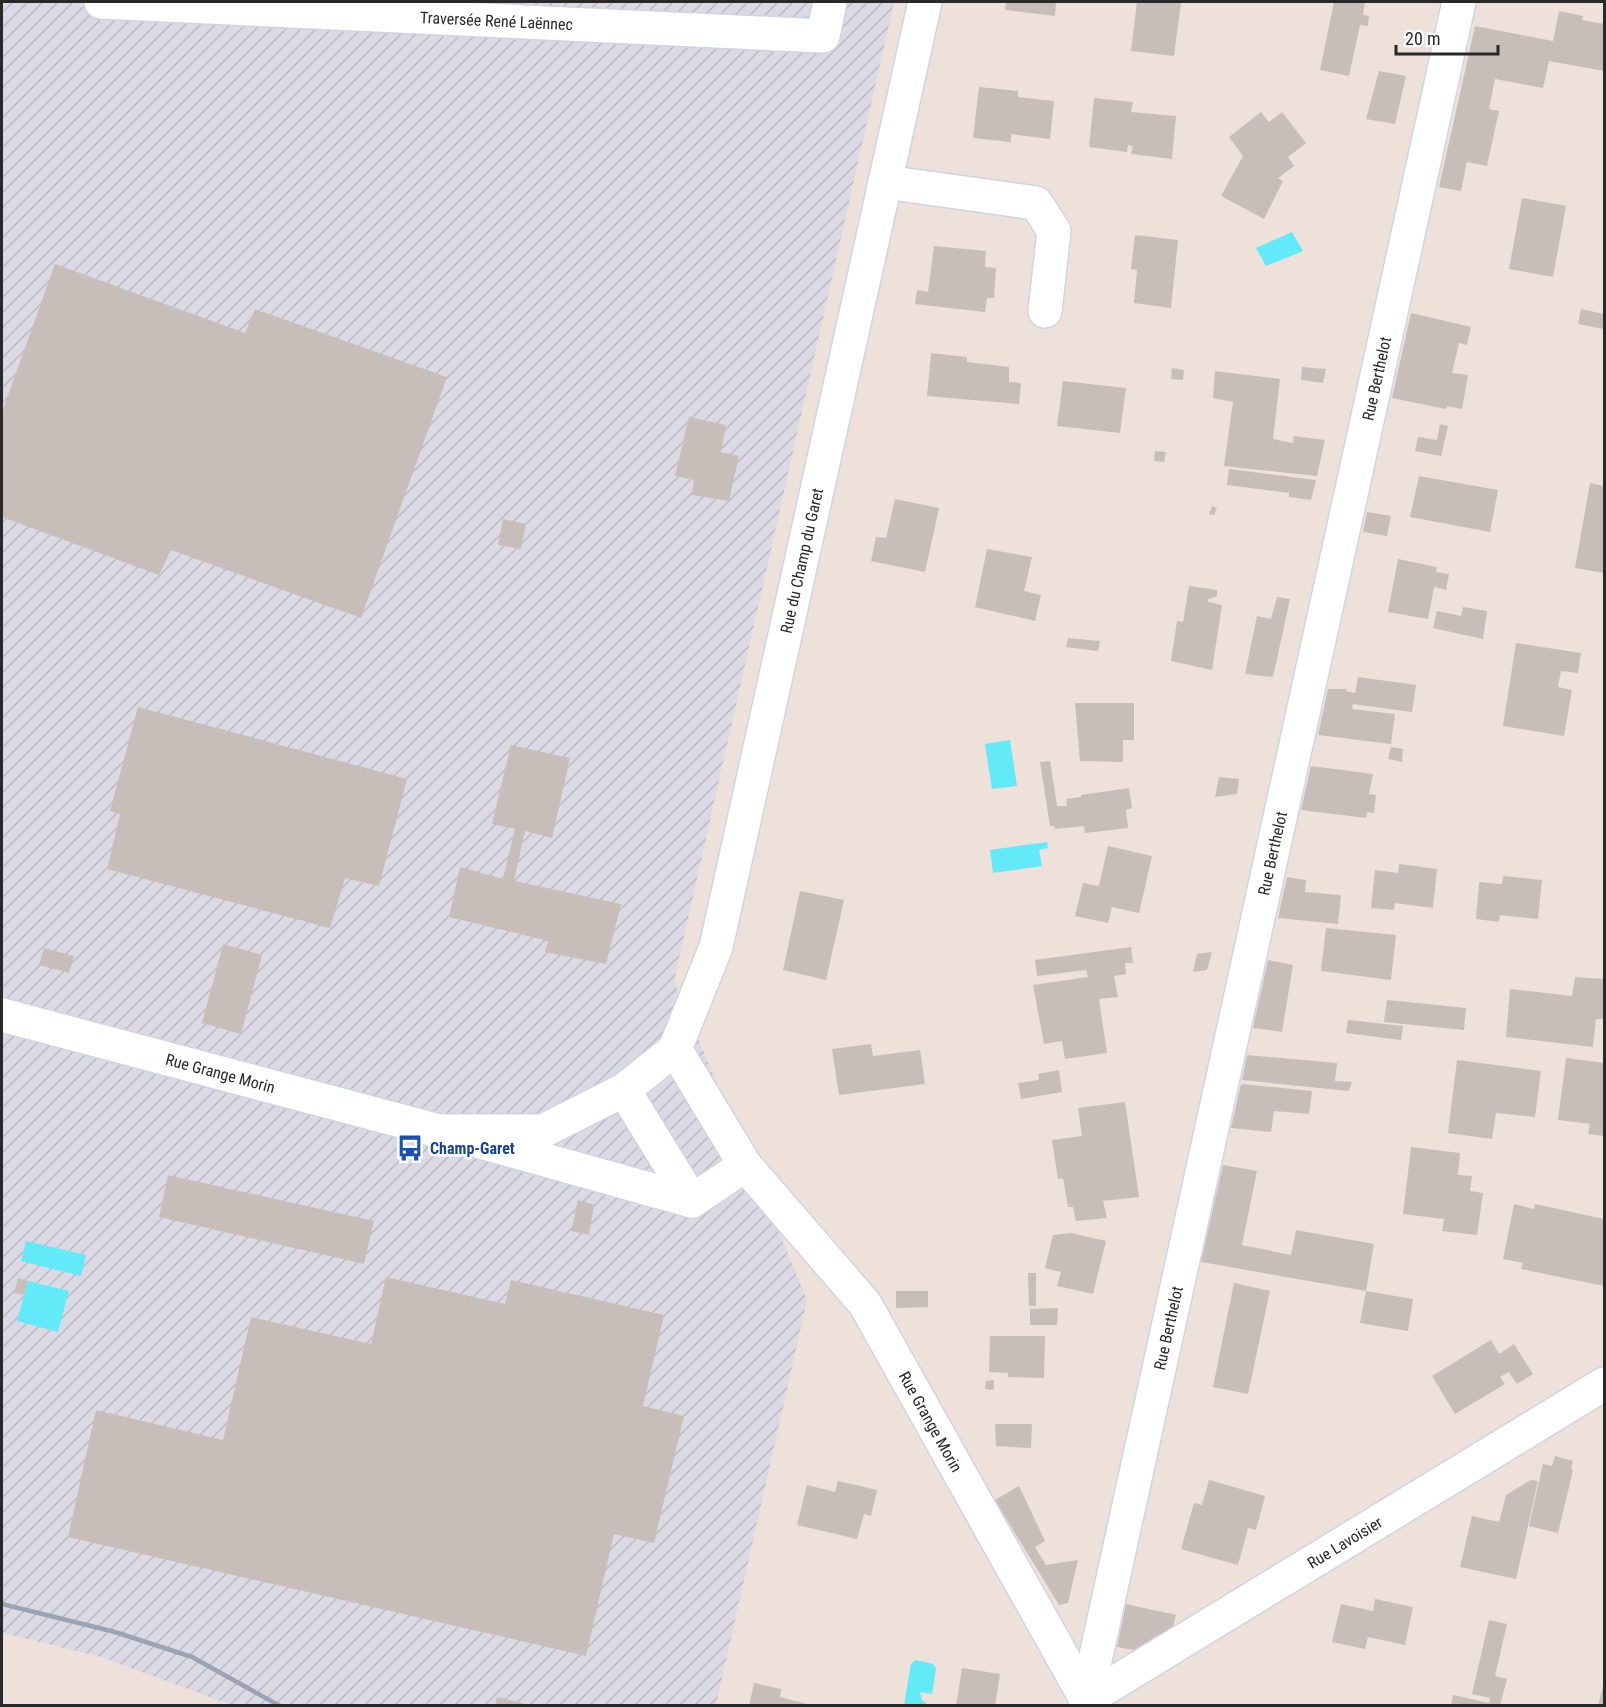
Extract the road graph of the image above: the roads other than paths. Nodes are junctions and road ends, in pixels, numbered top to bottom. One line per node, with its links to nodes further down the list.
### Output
1 (101, 2): 2 (street, Traversée René Laënnec)
2 (830, 2)
3 (925, 2): 5 (street, Rue du Champ du Garet)
4 (1459, 2): 14 (street, Rue Berthelot)
5 (885, 182): 6 (street); 8 (street, Rue du Champ du Garet)
6 (1045, 311)
7 (2, 1015): 10 (street, Rue Grange Morin)
8 (675, 1049): 9 (street, Rue du Champ du Garet); 11 (street, Rue Grange Morin)
9 (624, 1090): 10 (street, Rue Grange Morin); 12 (street)
10 (439, 1131): 12 (street, Rue Grange Morin)
11 (745, 1165): 12 (street); 14 (street, Rue Grange Morin)
12 (692, 1201)
13 (1605, 1384): 14 (street, Rue Lavoisier)
14 (1087, 1704)

